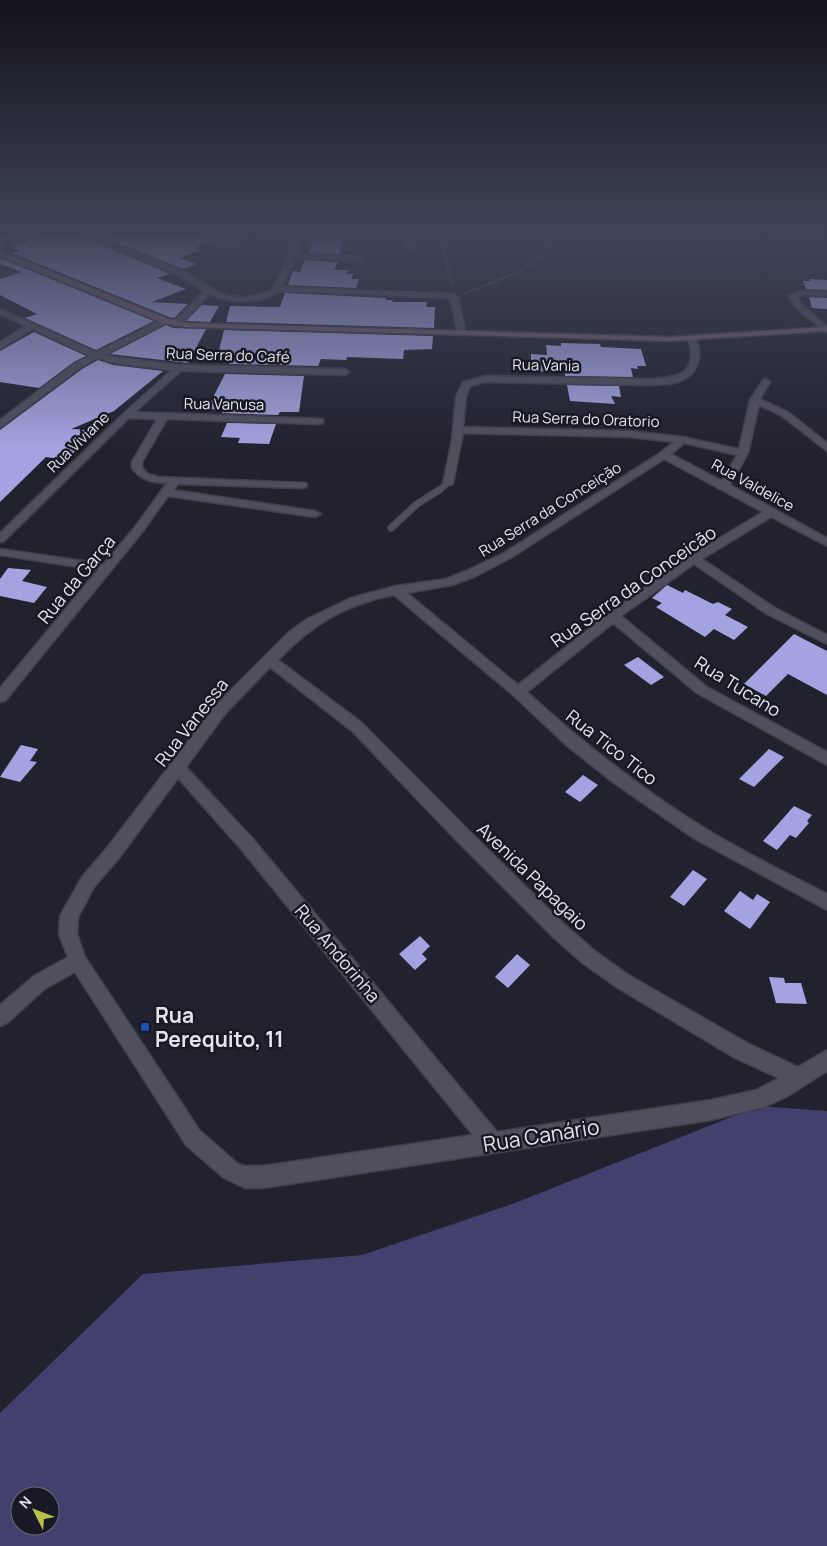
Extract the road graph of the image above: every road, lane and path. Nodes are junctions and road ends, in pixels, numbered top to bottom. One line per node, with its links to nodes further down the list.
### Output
1 (125, 305): 6 (street)
2 (194, 305): 7 (street)
3 (456, 305): 10 (street)
4 (798, 305): 9 (street)
5 (0, 311): 8 (street, Rua Serra do Café)
6 (166, 322): 7 (street); 13 (street)
7 (176, 324): 10 (street)
8 (32, 326): 12 (street); 13 (street, Rua Serra do Café)
9 (826, 330): 11 (street)
10 (462, 333): 11 (street)
11 (692, 339): 22 (street, Rua Vania)
12 (0, 346)
13 (95, 354): 14 (street, Rua Serra do Café); 21 (street)
14 (179, 368): 15 (street, Rua Serra do Café); 18 (street, Rua Viviane)
15 (345, 372)
16 (766, 382): 17 (street)
17 (755, 400): 24 (street); 25 (street)
18 (127, 415): 19 (street, Rua Vanusa); 35 (street, Rua Viviane)
19 (163, 417): 20 (street, Rua Vanusa); 27 (street)
20 (320, 421)
21 (0, 425)
22 (457, 430): 23 (street, Rua Serra do Oratorio); 28 (street, Rua Vania)
23 (682, 440): 25 (street, Rua Serra do Oratorio); 26 (street, Rua Serra da Conceição)
24 (827, 448)
25 (743, 453): 30 (street)
26 (664, 456): 30 (street, Rua Valdelice); 40 (street, Rua Serra da Conceição)
27 (175, 480): 29 (street); 31 (street, Rua da Garça)
28 (448, 482): 34 (lane)
29 (302, 485)
30 (724, 486): 32 (street, Rua Valdelice)
31 (168, 493): 33 (street); 39 (street, Rua da Garça)
32 (771, 512): 36 (street, Rua Valdelice); 38 (street, Rua Serra da Conceicão)
33 (314, 514)
34 (390, 528)
35 (0, 539)
36 (827, 543)
37 (0, 552): 39 (street)
38 (694, 559): 41 (street, Rua Serra da Conceicão); 42 (street)
39 (108, 568): 45 (street, Rua da Garça)
40 (396, 590): 43 (street, Rua Vanessa); 44 (street, Rua Tico Tico)
41 (613, 616): 44 (street, Rua Serra da Conceicão); 46 (street, Rua Tucano)
42 (827, 640)
43 (269, 660): 47 (street, Rua Vanessa); 52 (street, Avenida Papagaio)
44 (518, 692): 48 (street, Rua Tico Tico)
45 (0, 697)
46 (827, 759)
47 (178, 768): 49 (street, Rua Vanessa); 53 (street, Rua Andorinha)
48 (827, 903)
49 (78, 961): 50 (street); 53 (street, Rua Canário)
50 (0, 1017)
51 (827, 1060): 52 (street, Rua Canário)
52 (800, 1078): 53 (street, Rua Canário)
53 (493, 1143)

